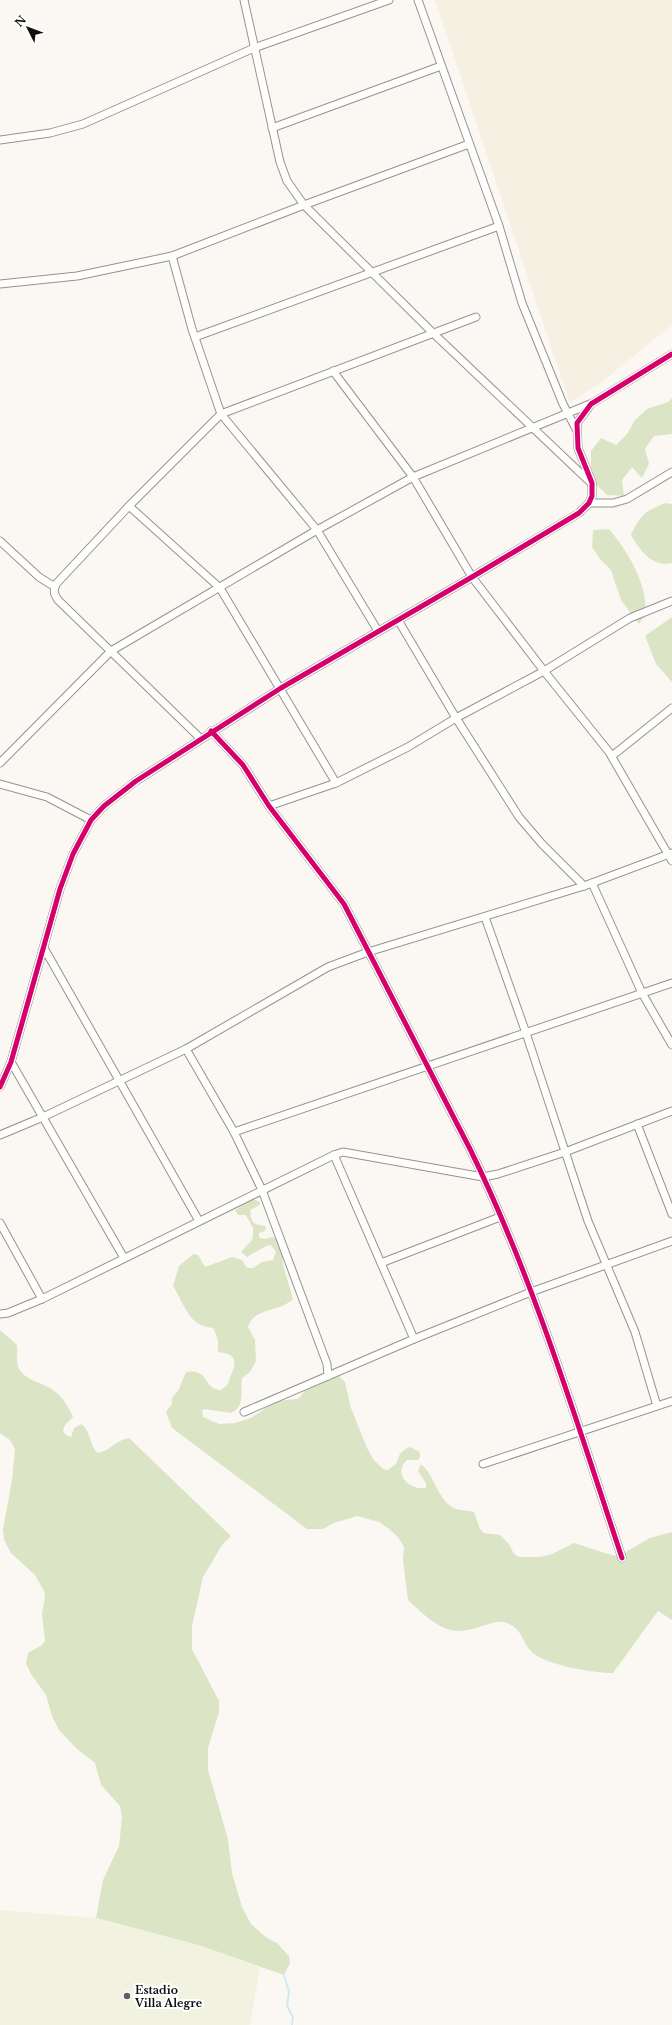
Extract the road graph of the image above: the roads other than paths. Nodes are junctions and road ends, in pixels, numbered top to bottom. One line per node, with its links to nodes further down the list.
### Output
1 (244, 0): 4 (street)
2 (389, 0): 4 (street)
3 (418, 0): 5 (street)
4 (254, 48): 6 (street); 7 (street)
5 (441, 66): 6 (street); 8 (street)
6 (272, 128): 9 (street)
7 (0, 140)
8 (469, 144): 9 (street); 10 (street)
9 (304, 205): 11 (street); 12 (street)
10 (499, 226): 12 (street); 20 (street)
11 (172, 256): 13 (street); 16 (street)
12 (372, 272): 15 (street); 16 (street)
13 (0, 284)
14 (476, 317): 15 (street)
15 (433, 332): 18 (street); 22 (street)
16 (195, 337): 21 (street)
17 (672, 354): 19 (street)
18 (332, 371): 21 (street); 25 (street)
19 (590, 404): 20 (street); 23 (street)
20 (568, 413): 22 (street); 23 (street)
21 (221, 414): 28 (street); 29 (street)
22 (533, 428): 25 (street); 26 (street)
23 (577, 431): 26 (street)
24 (672, 472): 27 (street)
25 (413, 477): 29 (street); 31 (street)
26 (592, 484): 27 (street)
27 (589, 504): 31 (street)
28 (129, 506): 32 (street); 33 (street)
29 (317, 530): 33 (street); 36 (street)
30 (0, 541): 32 (street)
31 (472, 577): 35 (street); 38 (street)
32 (55, 587): 37 (street)
33 (220, 588): 37 (street); 39 (street)
34 (672, 601): 38 (street)
35 (398, 620): 36 (street); 41 (street)
36 (378, 631): 39 (street)
37 (111, 651): 43 (street); 45 (street)
38 (544, 671): 41 (street); 44 (street)
39 (281, 688): 42 (street); 46 (street)
40 (672, 708): 44 (street)
41 (456, 718): 46 (street); 52 (street)
42 (211, 731): 43 (street); 48 (street)
43 (200, 738): 49 (street)
44 (612, 756): 50 (street)
45 (0, 763)
46 (336, 783): 48 (street)
47 (0, 784): 49 (street)
48 (269, 806): 55 (street)
49 (91, 820): 54 (street)
50 (671, 856): 51 (street)
51 (592, 883): 52 (street); 57 (street)
52 (584, 886): 53 (street)
53 (485, 917): 55 (street); 58 (street)
54 (44, 948): 61 (street); 63 (street)
55 (368, 952): 60 (street); 62 (street)
56 (672, 983): 57 (street)
57 (642, 993): 58 (street); 59 (street)
58 (526, 1033): 62 (street); 70 (street)
59 (672, 1046)
60 (186, 1049): 63 (street); 68 (street)
61 (11, 1062): 64 (street); 66 (street)
62 (428, 1067): 68 (street); 72 (street)
63 (118, 1081): 66 (street); 76 (street)
64 (0, 1087)
65 (672, 1111): 67 (street)
66 (43, 1117): 69 (street); 79 (street)
67 (637, 1124): 70 (street); 74 (street)
68 (234, 1132): 73 (street)
69 (0, 1135)
70 (565, 1152): 72 (street); 81 (street)
71 (334, 1155): 72 (street); 73 (street); 80 (street)
72 (483, 1177): 75 (street)
73 (262, 1190): 76 (street); 86 (street)
74 (672, 1214)
75 (500, 1217): 80 (street); 82 (street)
76 (199, 1221): 79 (street)
77 (0, 1223): 83 (street)
78 (672, 1241): 81 (street)
79 (124, 1258): 83 (street)
80 (381, 1263): 85 (street)
81 (607, 1266): 82 (street); 88 (street)
82 (532, 1292): 85 (street); 90 (street)
83 (42, 1299): 84 (street)
84 (0, 1314)
85 (414, 1339): 86 (street)
86 (328, 1376): 89 (street)
87 (672, 1401): 88 (street)
88 (657, 1406): 90 (street)
89 (244, 1412)
90 (580, 1432): 91 (street); 92 (street)
91 (483, 1464)
92 (622, 1558)

